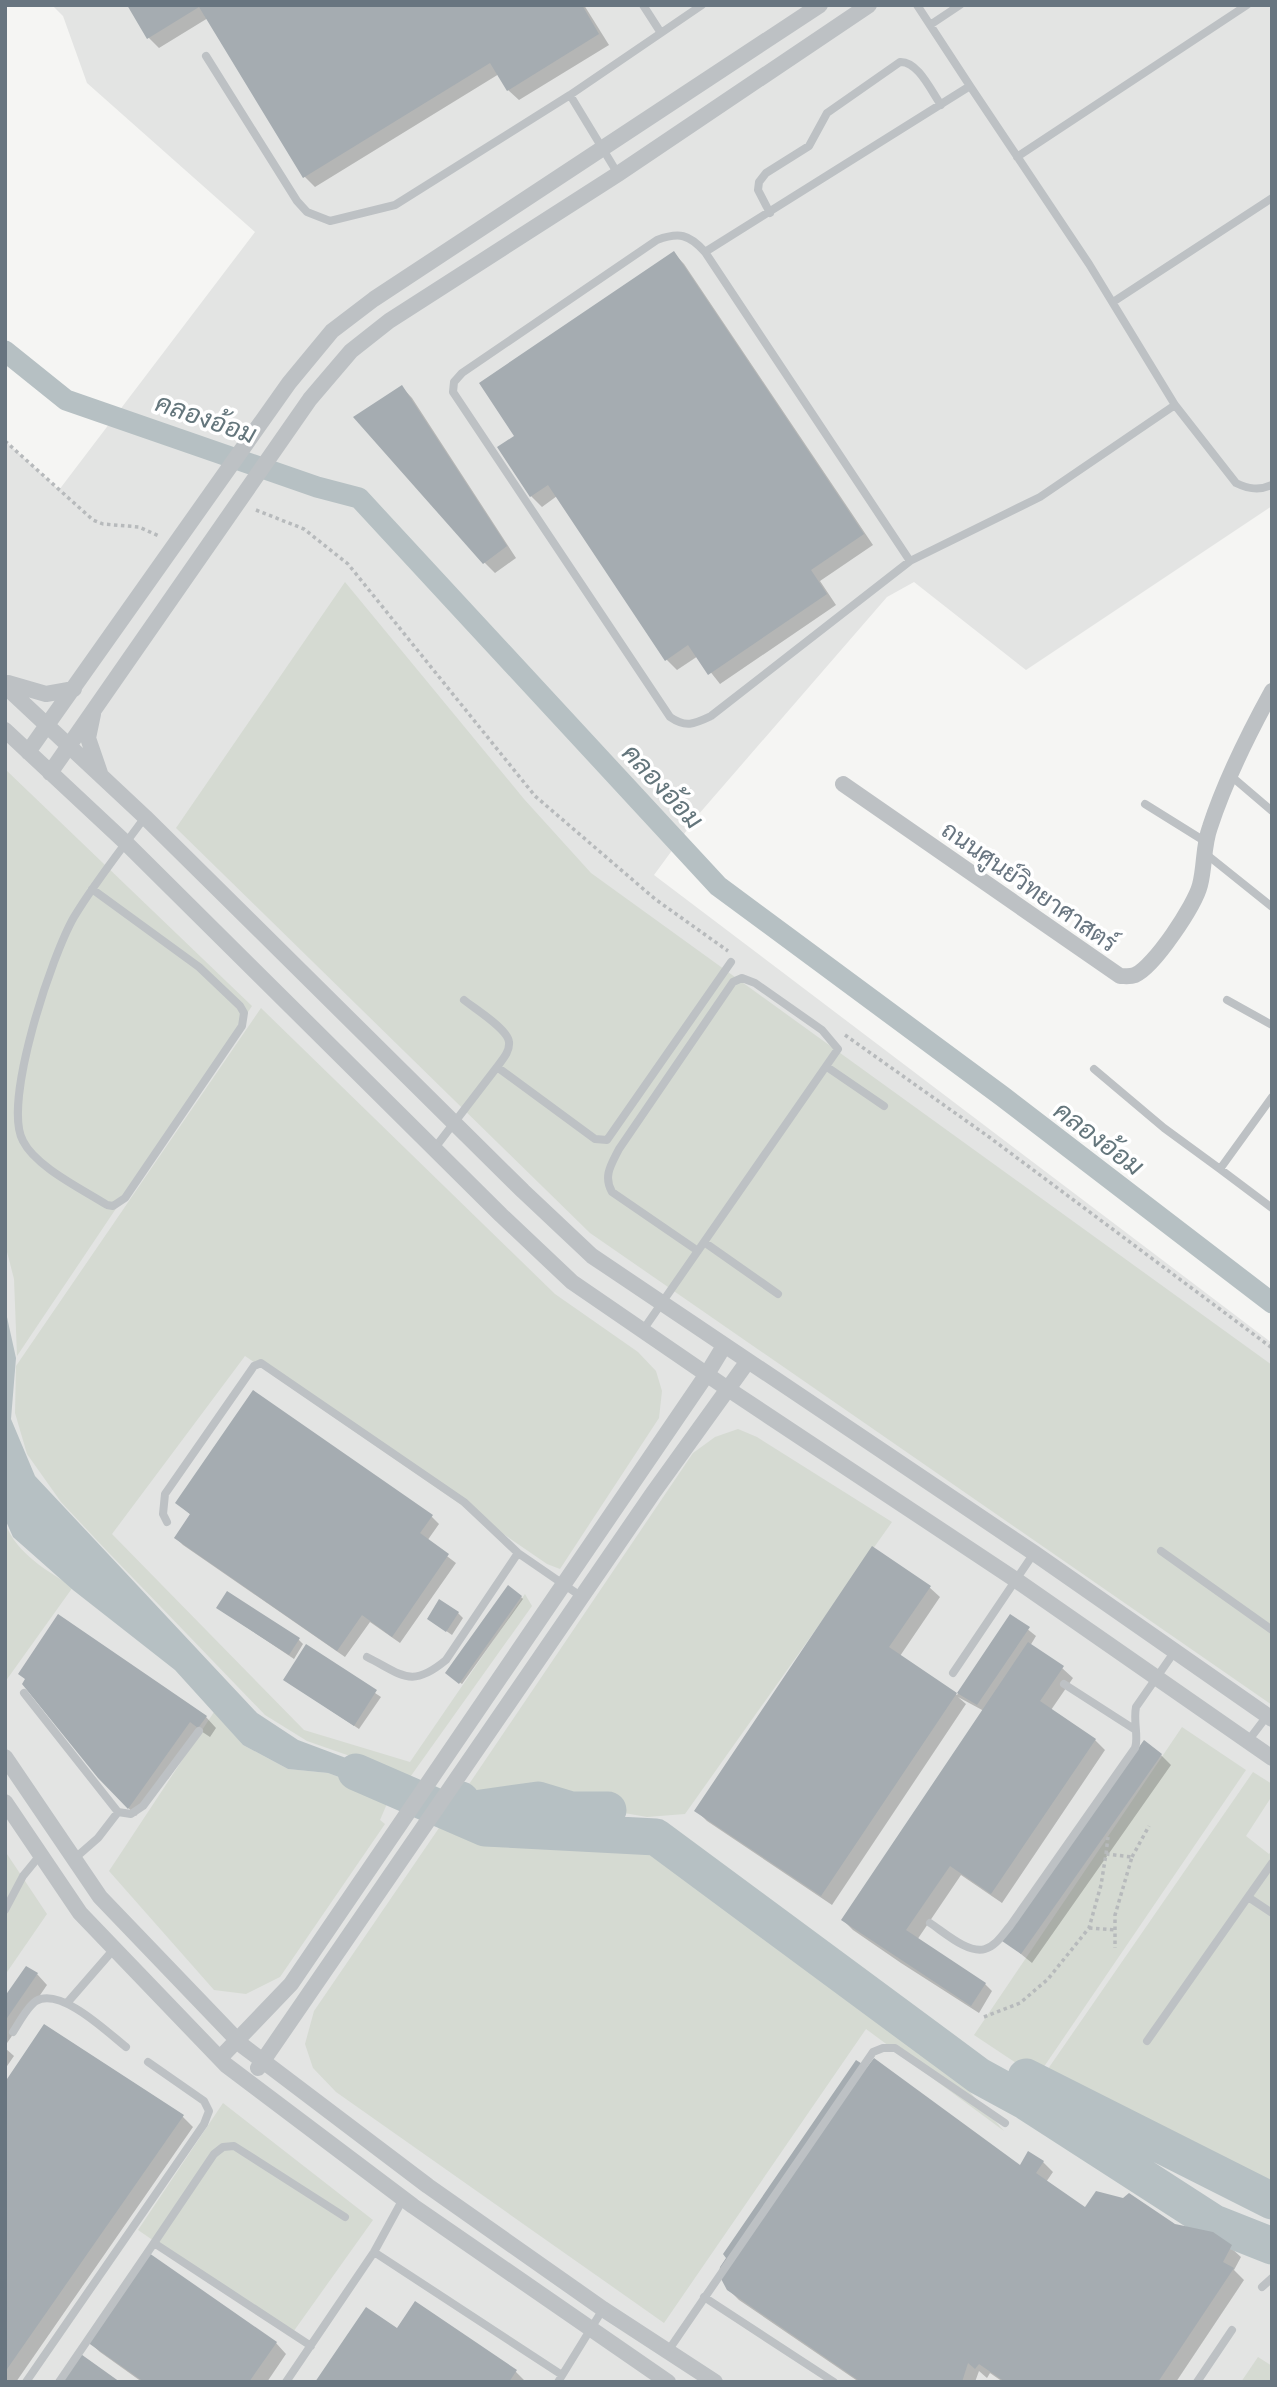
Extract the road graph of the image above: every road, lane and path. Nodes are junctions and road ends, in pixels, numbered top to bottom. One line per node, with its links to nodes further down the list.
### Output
1 (643, 5): 9 (lane)
2 (702, 5): 9 (lane)
3 (820, 5): 14 (street)
4 (869, 5): 16 (street)
5 (917, 5): 8 (lane)
6 (960, 5): 8 (lane)
7 (1247, 5): 15 (lane)
8 (930, 25): 11 (lane)
9 (661, 33): 12 (lane)
10 (206, 56): 12 (lane)
11 (970, 86): 13 (lane); 15 (lane)
12 (570, 95): 14 (lane)
13 (941, 105): 18 (lane); 18 (lane)
14 (602, 150): 16 (lane); 25 (street)
15 (1017, 157): 20 (lane)
16 (618, 174): 24 (street)
17 (1272, 198): 20 (lane)
18 (770, 213): 19 (lane)
19 (705, 252): 26 (lane); 26 (lane)
20 (1113, 302): 21 (lane)
21 (1175, 405): 23 (lane); 26 (lane)
22 (5, 441): 25 (path)
23 (1272, 485)
24 (237, 502): 30 (street); 46 (path)
25 (173, 545): 28 (street)
26 (910, 561)
27 (5, 684): 28 (street); 31 (street)
28 (74, 689): 31 (street)
29 (1272, 691): 36 (street, ถนนศูนย์วิทยาศาสตร์)
30 (95, 704): 33 (street); 37 (street)
31 (47, 726): 33 (street); 34 (street)
32 (5, 730): 34 (street)
33 (68, 745): 35 (street); 37 (street)
34 (28, 752): 35 (street)
35 (50, 773): 42 (street)
36 (1231, 776): 40 (lane); 43 (street, ถนนศูนย์วิทยาศาสตร์)
37 (101, 778): 41 (street)
38 (844, 784): 43 (street, ถนนศูนย์วิทยาศาสตร์)
39 (1145, 804): 43 (lane)
40 (1272, 811)
41 (145, 817): 42 (lane); 56 (street)
42 (126, 843): 44 (lane); 57 (street)
43 (1206, 848): 45 (lane)
44 (92, 889): 44 (lane)
45 (1272, 908)
46 (732, 958): 51 (lane)
47 (464, 1000): 51 (lane)
48 (1227, 1000): 49 (lane)
49 (1272, 1025)
50 (844, 1034): 66 (path)
51 (497, 1067): 56 (lane)
52 (827, 1067): 55 (lane); 60 (lane); 61 (lane)
53 (1094, 1069): 58 (lane)
54 (1272, 1097): 58 (lane)
55 (884, 1106)
56 (454, 1122): 57 (lane); 63 (street)
57 (435, 1149): 64 (street)
58 (1220, 1169): 59 (lane)
59 (1272, 1208)
60 (704, 1242): 61 (lane); 62 (lane)
61 (698, 1251): 63 (lane)
62 (778, 1294)
63 (661, 1303): 64 (lane); 65 (street)
64 (643, 1330): 68 (street)
65 (724, 1346): 67 (street); 68 (street)
66 (1272, 1348)
67 (748, 1361): 69 (street); 73 (street)
68 (707, 1374): 69 (street); 75 (street)
69 (728, 1390): 74 (street); 76 (street)
70 (167, 1522): 72 (lane)
71 (1161, 1551): 77 (lane)
72 (518, 1553): 75 (lane); 79 (lane)
73 (1034, 1553): 74 (lane); 78 (street)
74 (1016, 1580): 80 (lane); 81 (street)
75 (563, 1584): 76 (lane); 110 (street)
76 (582, 1597): 114 (street)
77 (1272, 1630)
78 (1175, 1651): 81 (lane); 84 (street)
79 (367, 1657)
80 (953, 1673)
81 (1158, 1678): 85 (lane); 87 (street)
82 (1064, 1684): 85 (lane)
83 (24, 1693): 91 (lane)
84 (1270, 1715): 87 (lane)
85 (1134, 1729): 102 (lane)
86 (199, 1731): 91 (lane)
87 (1248, 1741): 89 (street)
88 (5, 1757): 97 (street)
89 (1272, 1758)
90 (5, 1802): 94 (street)
91 (118, 1812): 97 (lane)
92 (1149, 1826): 96 (path)
93 (1108, 1837): 95 (path)
94 (41, 1854): 100 (lane); 106 (street)
95 (1106, 1854): 96 (path); 103 (path)
96 (1132, 1857): 104 (path)
97 (74, 1859): 110 (street)
98 (1272, 1863): 99 (lane)
99 (1248, 1897): 101 (lane); 111 (lane)
100 (5, 1910)
101 (1272, 1913)
102 (930, 1923)
103 (1090, 1927): 104 (path); 108 (path)
104 (1115, 1930): 105 (path)
105 (1115, 1948)
106 (114, 1949): 107 (lane); 113 (street)
107 (68, 2003): 109 (lane); 112 (lane)
108 (984, 2017)
109 (13, 2032)
110 (237, 2040): 113 (street); 114 (street)
111 (1147, 2040)
112 (126, 2047)
113 (220, 2058): 116 (street)
114 (262, 2061): 116 (street); 125 (street)
115 (148, 2062): 131 (lane)
116 (248, 2081): 118 (street)
117 (1005, 2123): 124 (lane)
118 (403, 2199): 121 (lane); 126 (street)
119 (345, 2217): 120 (lane)
120 (154, 2243): 128 (lane); 132 (lane)
121 (373, 2252): 128 (lane); 130 (lane)
122 (1272, 2278): 123 (lane)
123 (1262, 2287)
124 (704, 2297): 129 (lane); 136 (lane)
125 (603, 2309): 126 (lane); 129 (street)
126 (590, 2328): 130 (lane); 134 (street)
127 (1232, 2330): 137 (lane)
128 (311, 2346): 133 (lane)
129 (668, 2351): 135 (street)
130 (560, 2378)
131 (26, 2382)
132 (60, 2382)
133 (286, 2382)
134 (668, 2382)
135 (715, 2382)
136 (834, 2382)
137 (1197, 2382)

